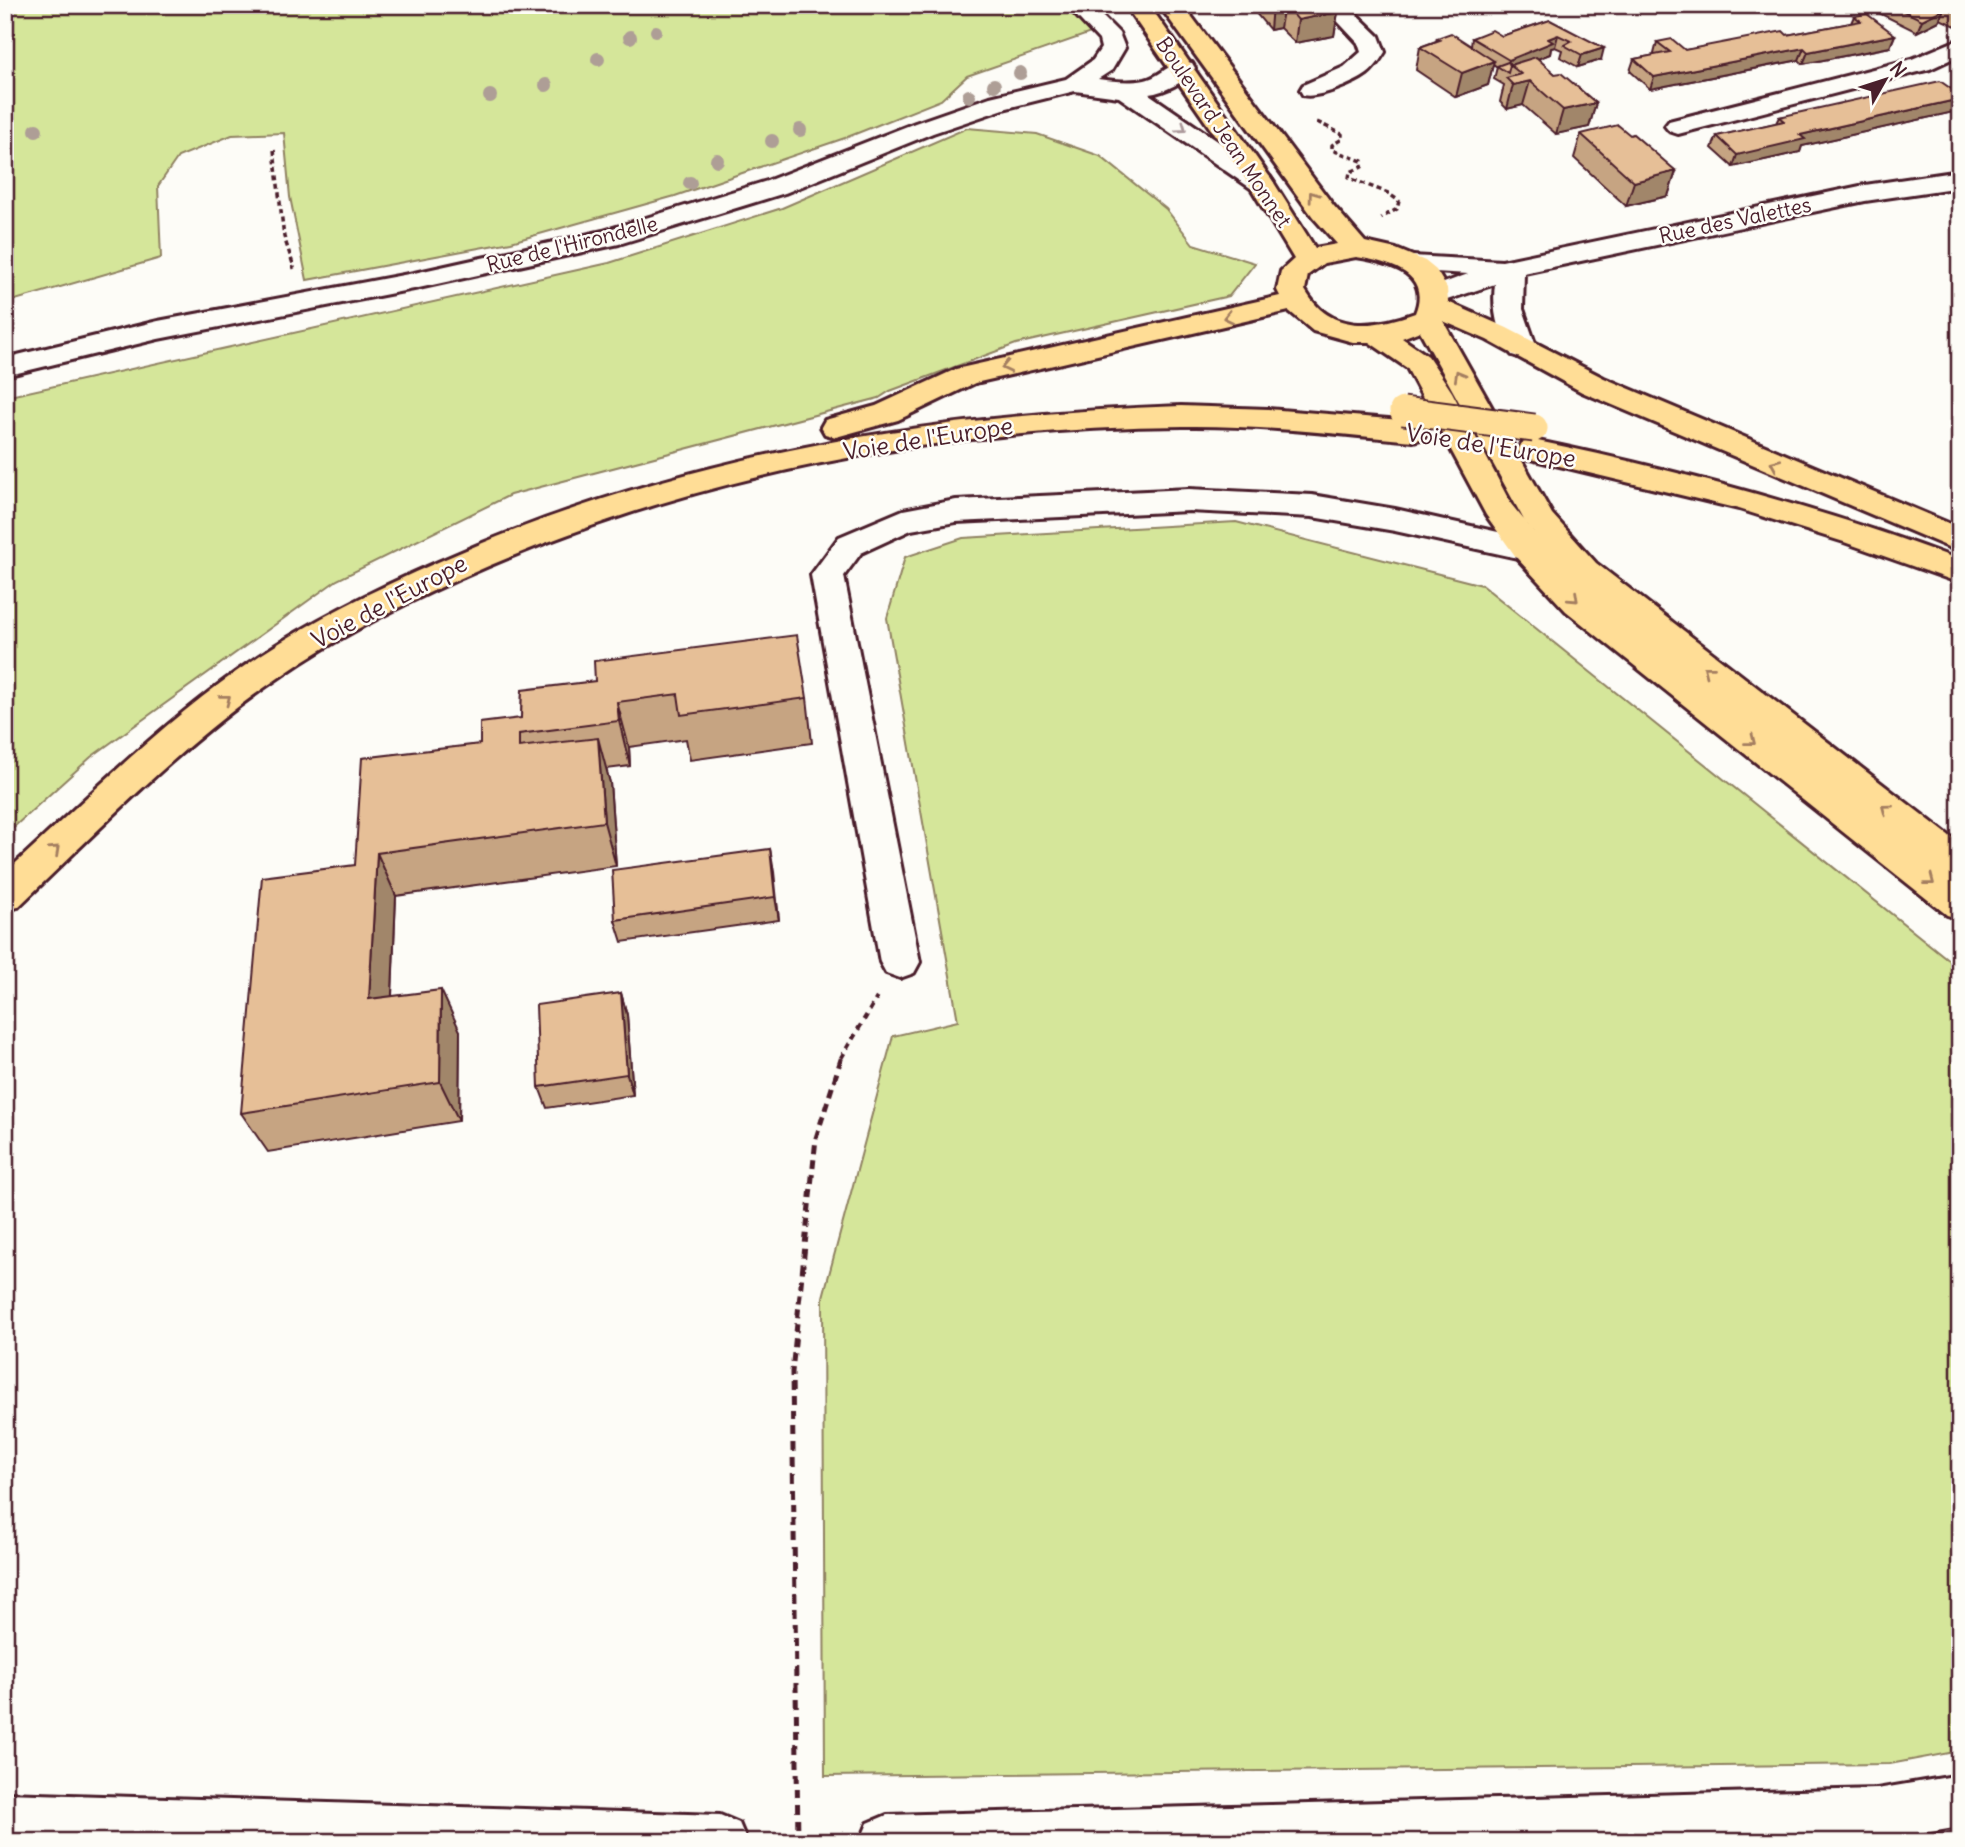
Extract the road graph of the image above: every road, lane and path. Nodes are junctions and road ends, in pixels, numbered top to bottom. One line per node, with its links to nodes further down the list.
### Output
1 (1078, 5): 7 (street)
2 (1137, 5): 6 (main road, Boulevard Jean Monnet)
3 (1171, 5): 15 (main road, one-way to 3)
4 (1342, 5): 9 (street)
5 (1960, 46): 10 (street)
6 (1182, 68): 8 (street, Rue de l'Hirondelle); 13 (main road, Boulevard Jean Monnet)
7 (1075, 84): 8 (street, Rue de l'Hirondelle); 24 (street, Rue de l'Hirondelle)
8 (1126, 90): 13 (street, Rue de l'Hirondelle, one-way to 13)
9 (1312, 90): 14 (path)
10 (1678, 125)
11 (274, 150): 19 (path)
12 (1960, 178): 18 (street, Rue des Valettes)
13 (1261, 183): 16 (main road, Boulevard Jean Monnet)
14 (1386, 226)
15 (1356, 249): 16 (main road); 17 (main road)
16 (1309, 260): 20 (main road)
17 (1412, 264): 18 (street, Rue des Valettes); 21 (main road)
18 (1511, 267): 21 (street, Rue des Valettes); 23 (street)
19 (284, 274)
20 (1294, 301): 22 (main road); 27 (main road, one-way to 27)
21 (1432, 307): 22 (main road); 23 (main road); 30 (main road, one-way to 21)
22 (1378, 335): 28 (main road)
23 (1522, 349): 31 (main road, one-way to 23)
24 (5, 367)
25 (1408, 421): 26 (main road, Voie de l'Europe); 27 (main road, Voie de l'Europe); 36 (main road, Voie de l'Europe, one-way to 25)
26 (1533, 439): 32 (main road, Voie de l'Europe); 33 (main road, Voie de l'Europe)
27 (753, 449): 34 (main road, Voie de l'Europe)
28 (1497, 508): 29 (street); 30 (main road)
29 (1395, 520): 30 (street); 38 (street)
30 (1540, 536): 35 (main road, one-way to 30); 37 (main road, one-way to 37)
31 (1960, 541)
32 (1960, 552)
33 (1960, 572)
34 (5, 860)
35 (1960, 865)
36 (5, 896)
37 (1960, 904)
38 (900, 962): 42 (path)
39 (1960, 1801): 43 (street)
40 (5, 1820): 41 (street)
41 (720, 1842)
42 (797, 1842)
43 (887, 1842)

